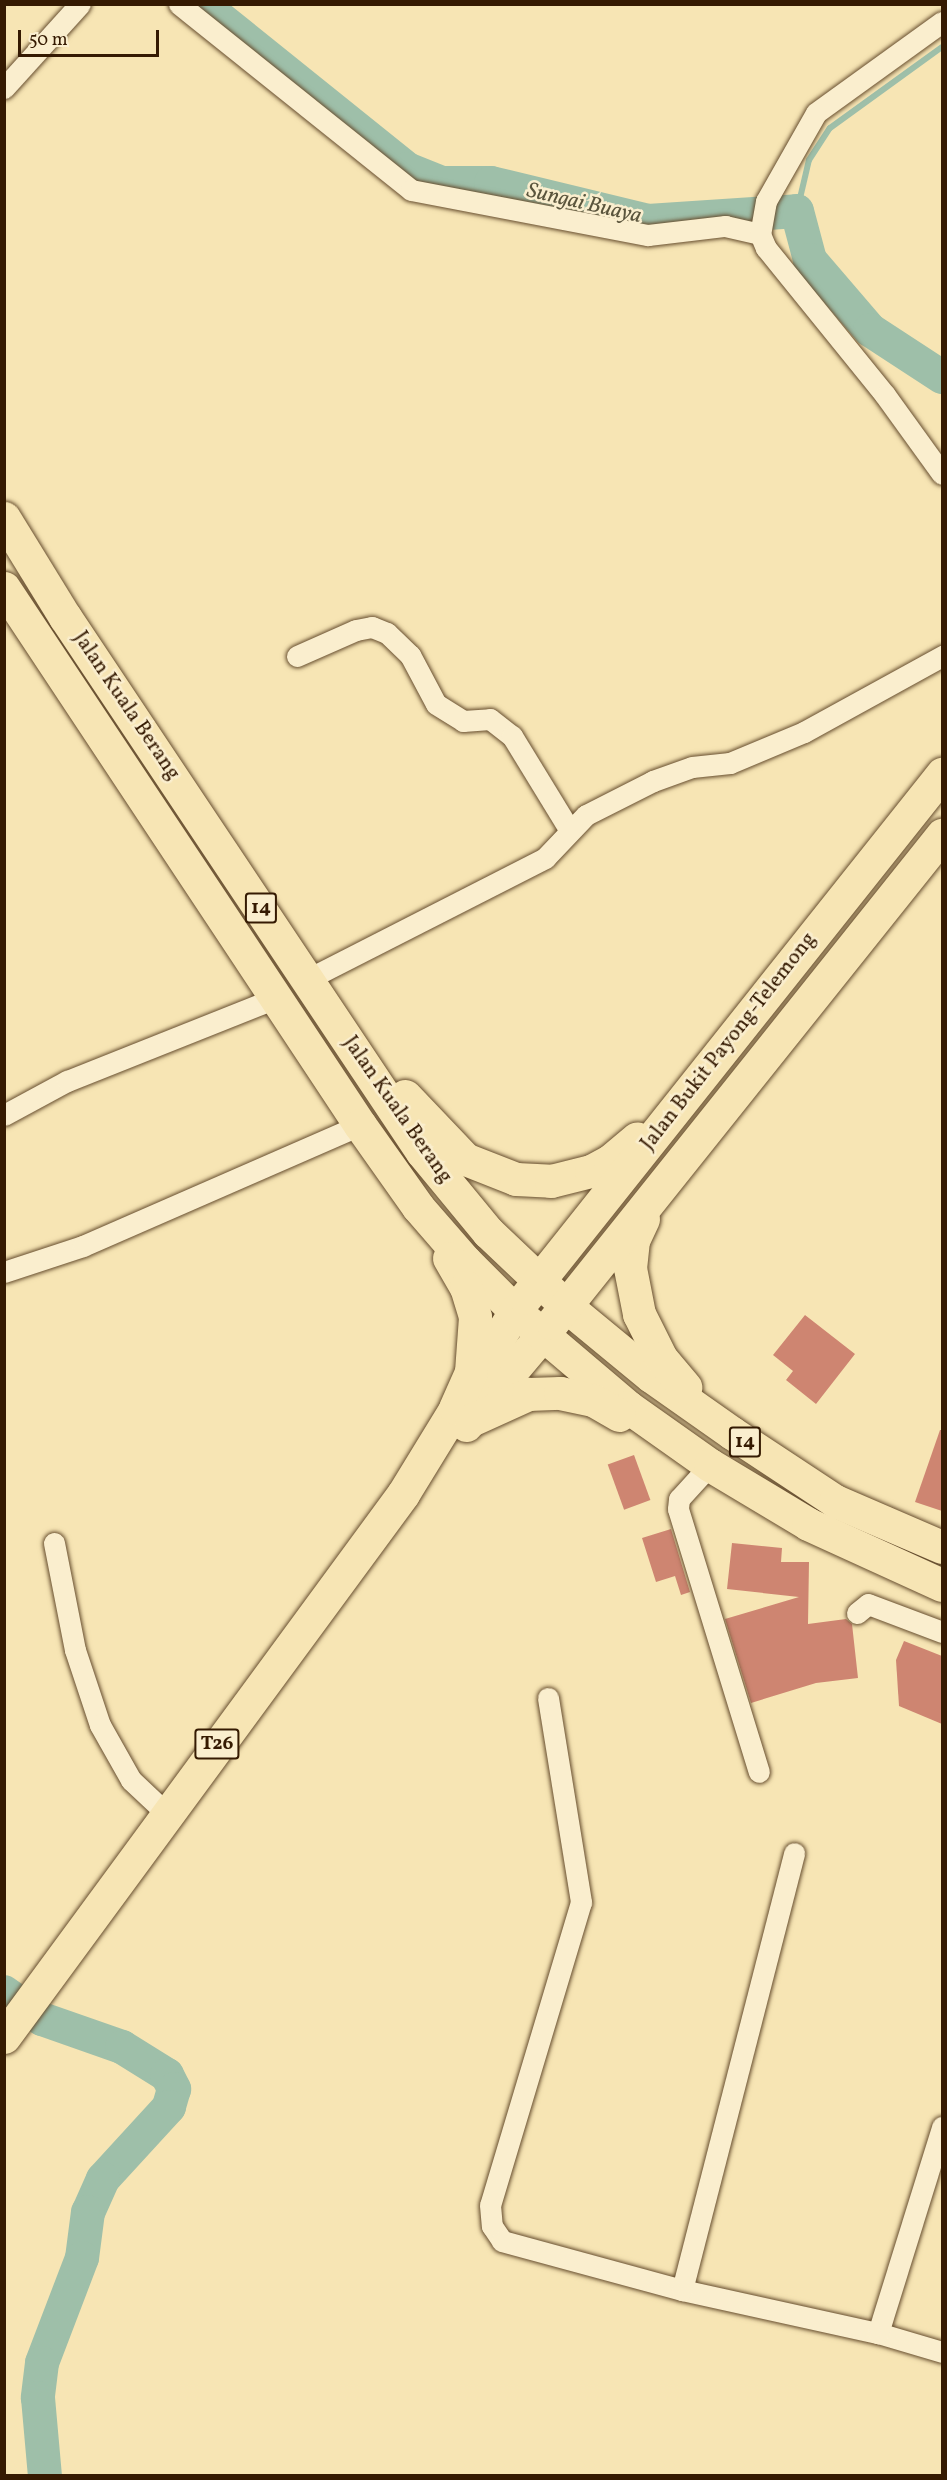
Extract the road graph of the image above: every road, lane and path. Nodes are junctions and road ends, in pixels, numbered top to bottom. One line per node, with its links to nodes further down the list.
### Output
1 (80, 4): 4 (street)
2 (179, 4): 5 (street)
3 (942, 22): 5 (street)
4 (4, 88)
5 (760, 228): 6 (street)
6 (942, 474)
7 (4, 518): 14 (main road, Jalan Kuala Berang / 14)
8 (4, 588): 15 (main road, Jalan Kuala Berang / 14)
9 (297, 656): 12 (street)
10 (942, 656): 12 (street)
11 (942, 774): 16 (main road, Jalan Bukit Payong-Telemong)
12 (569, 829): 14 (street)
13 (942, 835): 20 (main road, Jalan Bukit Payong-Telemong)
14 (308, 979): 17 (main road, Jalan Kuala Berang / 14)
15 (278, 997): 18 (street); 19 (main road, Jalan Kuala Berang / 14)
16 (757, 1007): 17 (main road); 23 (main road, Jalan Bukit Payong-Telemong)
17 (332, 1018): 23 (main road, Jalan Kuala Berang / 14)
18 (4, 1115)
19 (360, 1125): 21 (main road, Jalan Kuala Berang / 14); 22 (street)
20 (653, 1198): 24 (main road, Jalan Bukit Payong-Telemong); 28 (main road)
21 (418, 1207): 25 (main road, Jalan Kuala Berang / 14); 27 (main road)
22 (4, 1272)
23 (538, 1282): 24 (main road, Jalan Kuala Berang / 14); 25 (main road, Jalan Bukit Payong-Telemong)
24 (566, 1306): 26 (main road, Jalan Bukit Payong-Telemong); 28 (main road, Jalan Kuala Berang / 14)
25 (515, 1311): 26 (main road, Jalan Kuala Berang / 14); 27 (main road, Jalan Bukit Payong-Telemong)
26 (542, 1335): 27 (main road, Jalan Bukit Payong-Telemong); 29 (main road, Jalan Kuala Berang / 14)
27 (463, 1414): 29 (main road); 37 (main road, T26)
28 (732, 1434): 31 (main road, Jalan Kuala Berang / 14)
29 (710, 1465): 32 (main road, Jalan Kuala Berang / 14); 36 (street)
30 (54, 1543): 37 (street)
31 (942, 1547)
32 (942, 1585)
33 (857, 1613): 34 (street)
34 (942, 1632)
35 (548, 1698): 41 (street)
36 (759, 1772)
37 (166, 1813): 39 (main road, T26)
38 (794, 1853): 41 (street)
39 (6, 2035)
40 (941, 2137): 42 (street)
41 (682, 2290): 42 (street)
42 (878, 2333): 43 (street)
43 (942, 2352)

